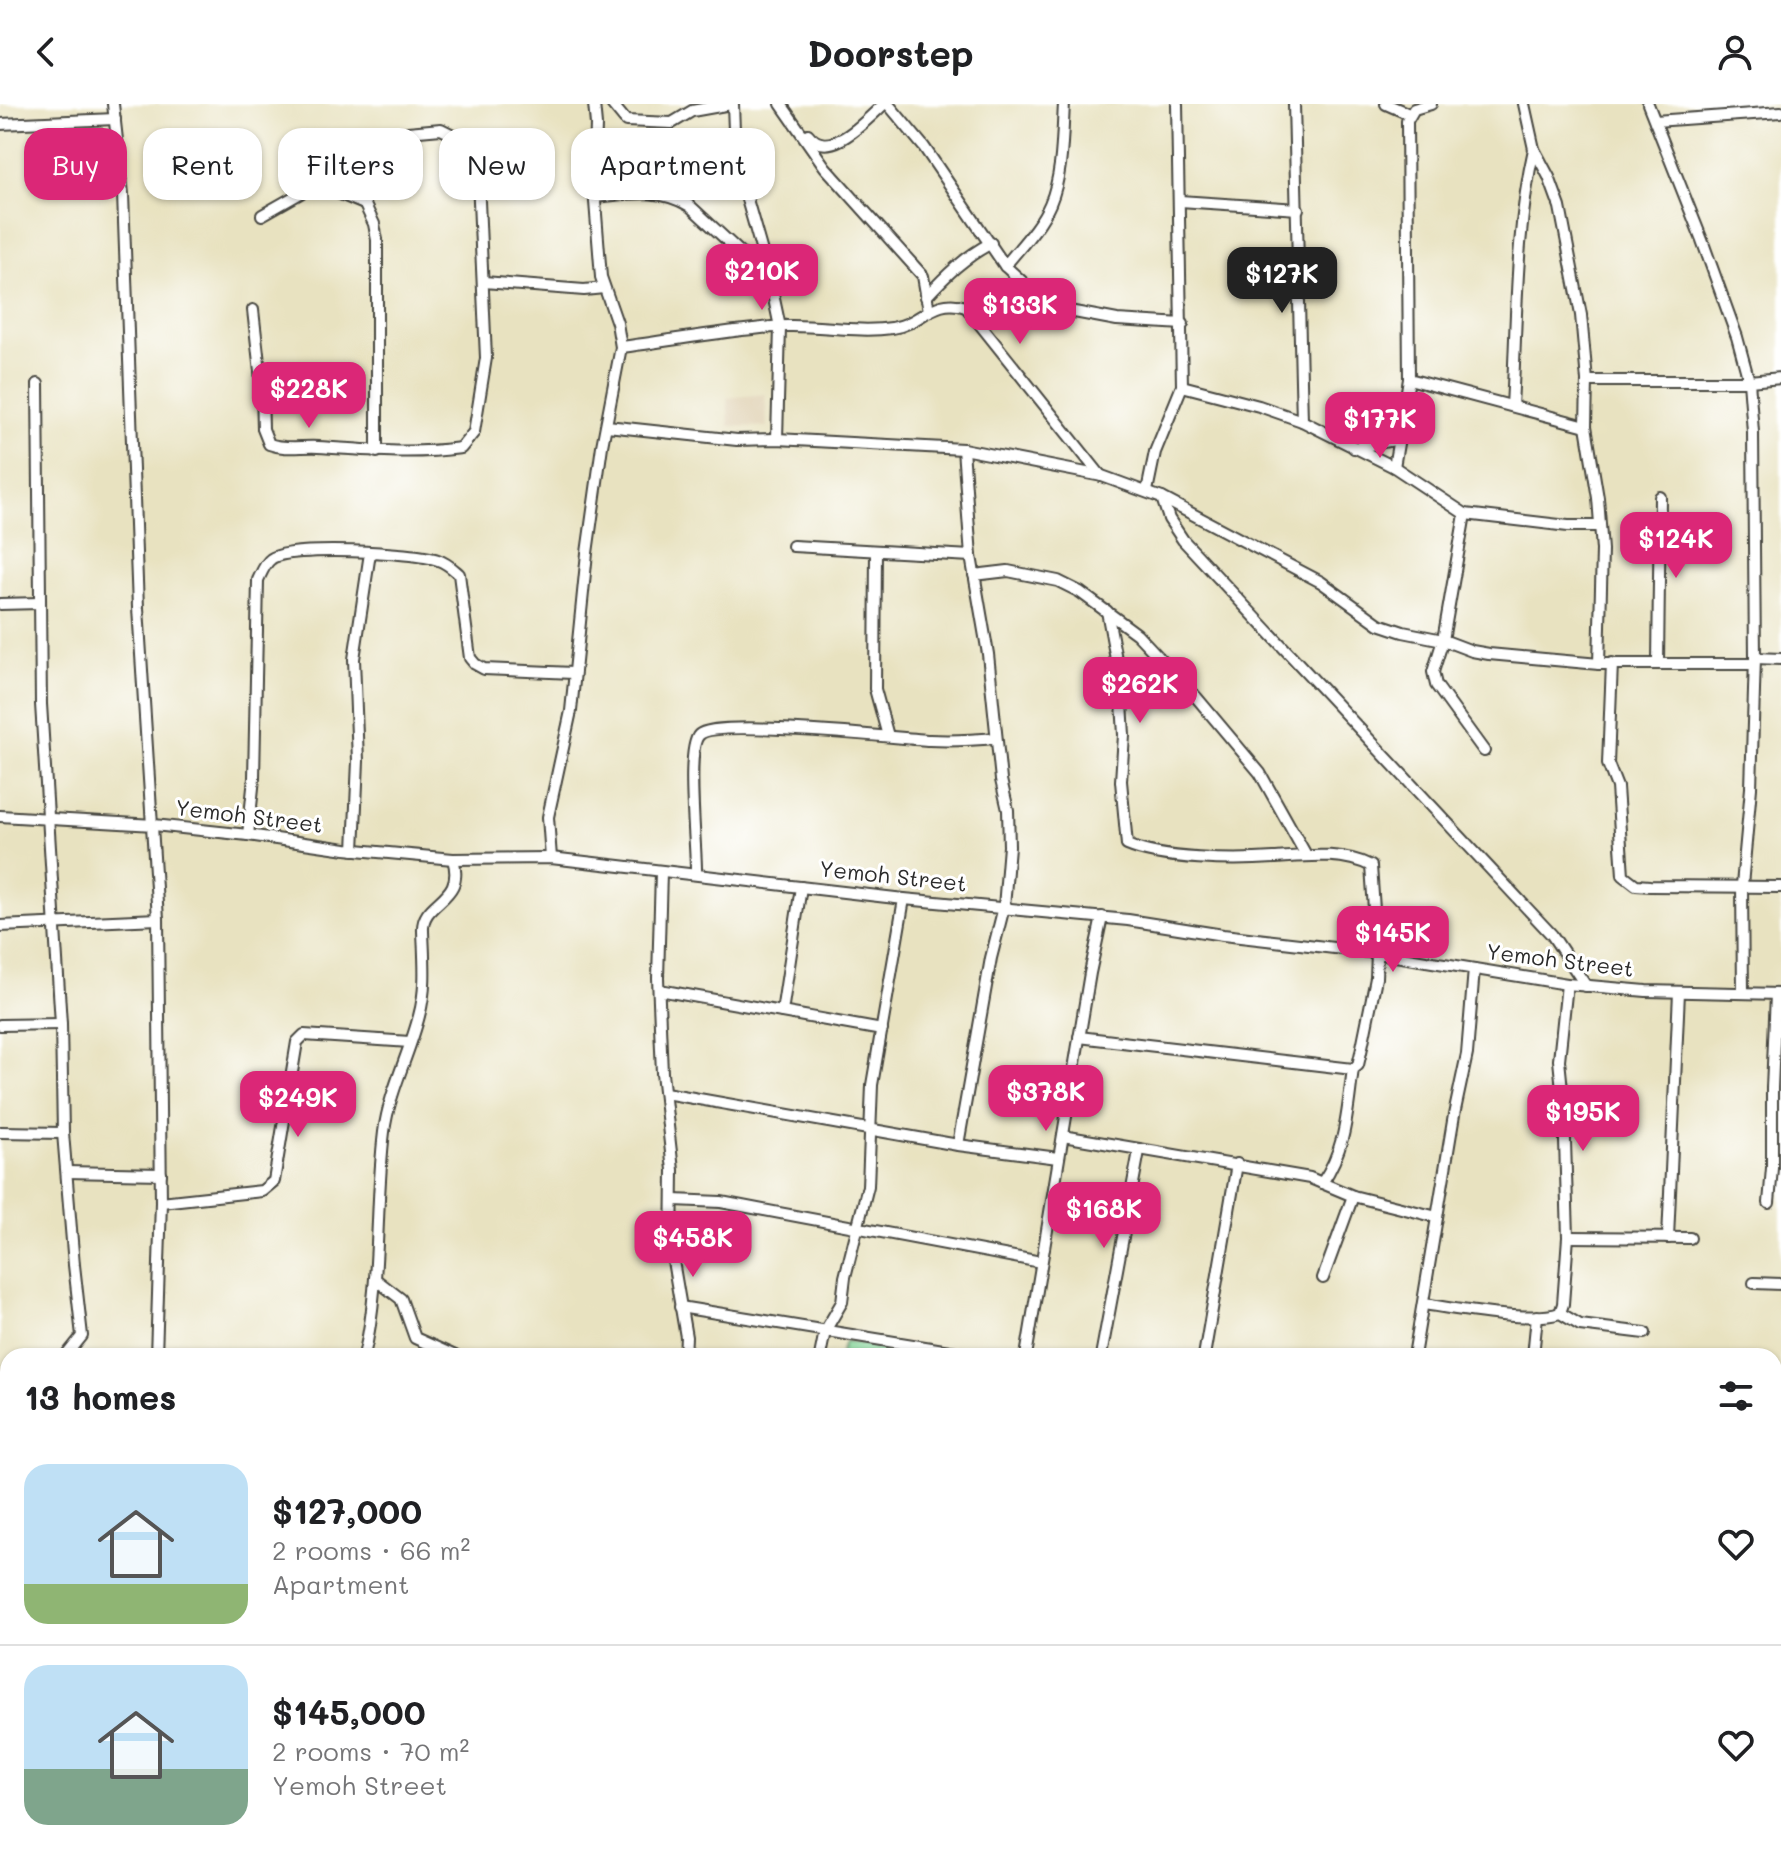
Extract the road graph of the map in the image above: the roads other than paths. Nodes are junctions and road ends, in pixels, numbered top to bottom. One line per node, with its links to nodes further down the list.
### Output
1 (113, 104): 17 (street)
2 (594, 104): 20 (street)
3 (612, 104): 4 (street)
4 (732, 104): 34 (street)
5 (781, 104): 37 (street)
6 (788, 104): 7 (street)
7 (886, 104): 32 (street)
8 (1064, 104): 33 (street)
9 (1177, 104): 28 (street)
10 (1294, 104): 30 (street)
11 (1386, 104): 16 (street)
12 (1431, 104): 16 (street)
13 (1524, 104): 22 (street)
14 (1648, 104): 18 (street)
15 (1781, 112): 18 (street)
16 (1409, 114): 44 (street)
17 (115, 119): 19 (street); 85 (street)
18 (1655, 121): 46 (street)
19 (0, 124)
20 (596, 128)
21 (423, 131): 35 (street)
22 (1534, 149): 45 (street); 49 (street)
23 (290, 200): 31 (street)
24 (355, 200): 29 (street)
25 (362, 200): 29 (street)
26 (594, 200): 36 (street)
27 (681, 200): 34 (street)
28 (1180, 201): 30 (street); 40 (street)
29 (364, 204): 57 (street)
30 (1298, 209): 50 (street)
31 (262, 215)
32 (991, 243): 33 (street); 37 (street)
33 (1005, 266): 40 (street)
34 (770, 280): 41 (street)
35 (484, 282): 36 (street); 57 (street)
36 (604, 288): 42 (street)
37 (926, 297): 39 (street)
38 (253, 310): 57 (street)
39 (929, 311): 41 (street); 59 (street)
40 (1183, 324): 48 (street)
41 (780, 327): 42 (street); 53 (street)
42 (621, 347): 51 (street)
43 (1781, 378): 46 (street)
44 (1409, 379): 49 (street); 54 (street)
45 (1587, 381): 46 (street); 52 (street)
46 (1749, 381): 75 (street)
47 (38, 384): 70 (street)
48 (1182, 386): 50 (street); 60 (street)
49 (1512, 406): 52 (street)
50 (1302, 421): 55 (street)
51 (607, 426): 53 (street); 79 (street)
52 (1586, 426): 64 (street)
53 (777, 439): 56 (street)
54 (1399, 439): 55 (street); 58 (street)
55 (1354, 448): 58 (street)
56 (963, 449): 59 (street); 68 (street)
57 (377, 452)
58 (1394, 467): 63 (street)
59 (1102, 476): 60 (street)
60 (1147, 491): 62 (street)
61 (1660, 497): 77 (street)
62 (1162, 498): 73 (street); 105 (street)
63 (1465, 514): 64 (street); 73 (street)
64 (1600, 526): 78 (street)
65 (793, 546): 66 (street)
66 (876, 551): 68 (street); 80 (street)
67 (370, 553): 79 (street); 86 (street); 87 (street)
68 (971, 556): 69 (street)
69 (974, 575): 72 (street); 81 (street)
70 (40, 603): 71 (street); 84 (street)
71 (0, 604)
72 (1107, 611): 88 (street); 88 (street)
73 (1443, 640): 78 (street); 82 (street)
74 (1781, 659): 75 (street)
75 (1755, 661): 77 (street); 93 (street)
76 (1612, 663): 77 (street); 78 (street); 93 (street)
77 (1658, 663)
78 (1599, 664)
79 (573, 673): 89 (street)
80 (888, 736): 81 (street); 92 (street)
81 (996, 738): 97 (street)
82 (1484, 751)
83 (0, 816): 84 (street, Yemoh Street)
84 (47, 818): 85 (street, Yemoh Street); 100 (street)
85 (154, 825): 86 (street, Yemoh Street); 99 (street)
86 (248, 835): 87 (street, Yemoh Street)
87 (354, 850): 90 (street, Yemoh Street)
88 (1306, 855): 102 (street)
89 (551, 858): 90 (street, Yemoh Street); 91 (street, Yemoh Street)
90 (453, 859): 115 (street)
91 (661, 872): 92 (street, Yemoh Street); 106 (street)
92 (696, 874): 94 (street, Yemoh Street)
93 (1742, 885): 95 (street); 108 (street)
94 (801, 887): 96 (street, Yemoh Street); 110 (street)
95 (1781, 887)
96 (904, 899): 97 (street, Yemoh Street); 113 (street)
97 (1004, 907): 98 (street, Yemoh Street); 123 (street)
98 (1102, 917): 102 (street, Yemoh Street); 114 (street)
99 (158, 919): 100 (street); 128 (street)
100 (56, 924): 101 (street); 111 (street)
101 (0, 926)
102 (1377, 953): 103 (street, Yemoh Street); 116 (street)
103 (1474, 969): 104 (street, Yemoh Street); 134 (street)
104 (1567, 984): 105 (street, Yemoh Street); 136 (street)
105 (1586, 986): 107 (street, Yemoh Street)
106 (659, 990): 110 (street); 118 (street)
107 (1679, 992): 108 (street, Yemoh Street); 137 (street)
108 (1743, 993): 109 (street, Yemoh Street)
109 (1779, 994): 117 (street)
110 (782, 1012): 113 (street)
111 (61, 1024): 112 (street); 121 (street)
112 (0, 1025)
113 (882, 1030): 119 (street)
114 (1079, 1037): 116 (street); 122 (street)
115 (410, 1042): 132 (street); 141 (street)
116 (1353, 1069): 129 (street)
117 (1776, 1088): 133 (street)
118 (665, 1093): 119 (street); 131 (street)
119 (871, 1128): 123 (street); 135 (street)
120 (0, 1132): 121 (street)
121 (63, 1133): 127 (street)
122 (1063, 1136): 124 (street); 125 (street)
123 (958, 1145): 125 (street)
124 (1139, 1151): 126 (street); 158 (street)
125 (1058, 1158): 139 (street)
126 (1237, 1164): 129 (street); 159 (street)
127 (67, 1172): 128 (street); 150 (street)
128 (161, 1174): 132 (street)
129 (1322, 1183): 130 (street)
130 (1353, 1196): 134 (street); 140 (street)
131 (674, 1200): 135 (street); 145 (street)
132 (161, 1202): 151 (street)
133 (1769, 1203)
134 (1437, 1217): 144 (street)
135 (859, 1228): 139 (street); 148 (street)
136 (1568, 1237): 137 (street); 146 (street)
137 (1668, 1238): 138 (street)
138 (1690, 1238)
139 (1041, 1262): 157 (street)
140 (1323, 1278)
141 (375, 1279): 152 (street); 153 (street)
142 (1754, 1283): 143 (street)
143 (1781, 1284)
144 (1424, 1304): 147 (street); 160 (street)
145 (680, 1307): 148 (street); 154 (street)
146 (1560, 1313): 147 (street); 149 (street)
147 (1537, 1316): 161 (street)
148 (825, 1331): 155 (street); 156 (street)
149 (1645, 1333)
150 (72, 1348)
151 (156, 1348)
152 (365, 1348)
153 (437, 1348)
154 (685, 1348)
155 (822, 1348)
156 (908, 1348)
157 (1027, 1348)
158 (1102, 1348)
159 (1205, 1348)
160 (1416, 1348)
161 (1534, 1348)

